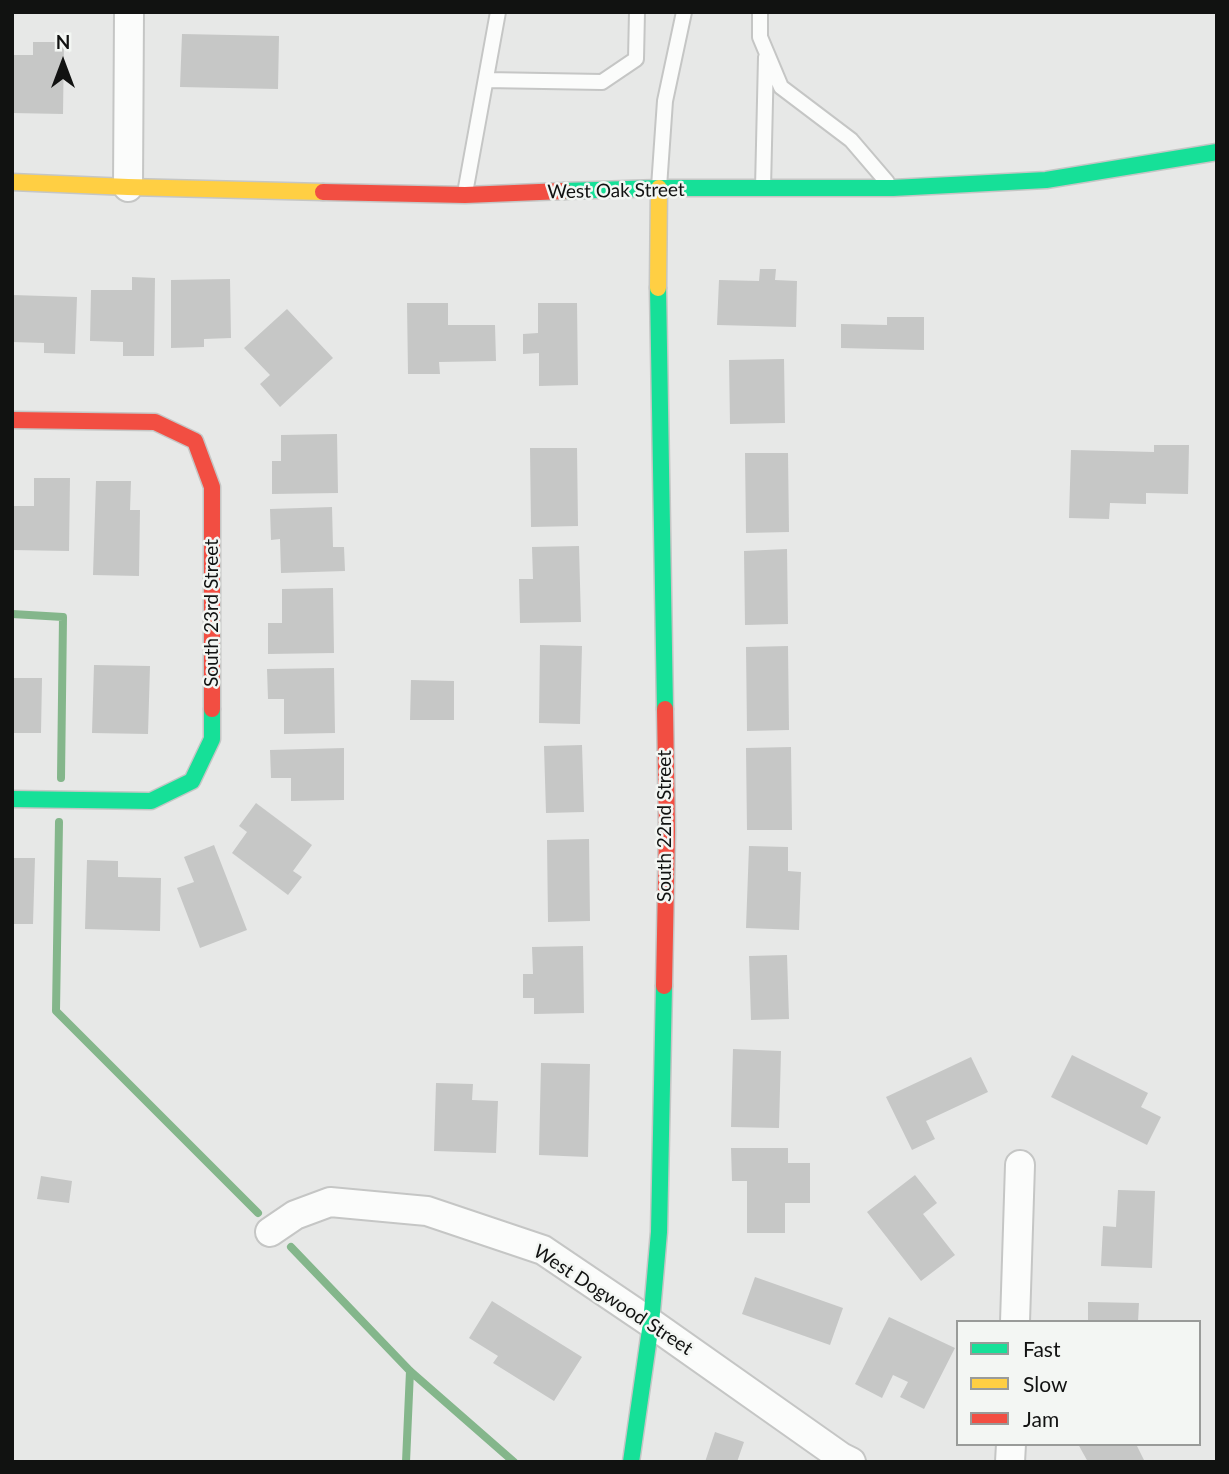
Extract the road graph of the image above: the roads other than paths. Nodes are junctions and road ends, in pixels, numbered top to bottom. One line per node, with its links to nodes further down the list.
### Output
1 (129, 12): 10 (street)
2 (498, 12): 7 (lane)
3 (637, 12): 7 (lane)
4 (684, 12): 11 (lane)
5 (760, 12): 6 (lane)
6 (766, 52): 12 (lane); 13 (lane)
7 (486, 80): 14 (lane)
8 (1217, 152): 12 (street, West Oak Street)
9 (12, 182): 10 (street, West Oak Street)
10 (128, 187): 14 (street, West Oak Street)
11 (659, 188): 13 (street, West Oak Street); 14 (street, West Oak Street); 20 (street, South 22nd Street)
12 (893, 188): 13 (street, West Oak Street)
13 (763, 189)
14 (465, 195)
15 (12, 419): 16 (street, South 23rd Street)
16 (12, 799)
17 (1020, 1165): 19 (street)
18 (270, 1232): 20 (street, West Dogwood Street)
19 (1015, 1320)
20 (651, 1322): 21 (street, South 22nd Street); 22 (street, West Dogwood Street)
21 (631, 1462)
22 (851, 1462)

